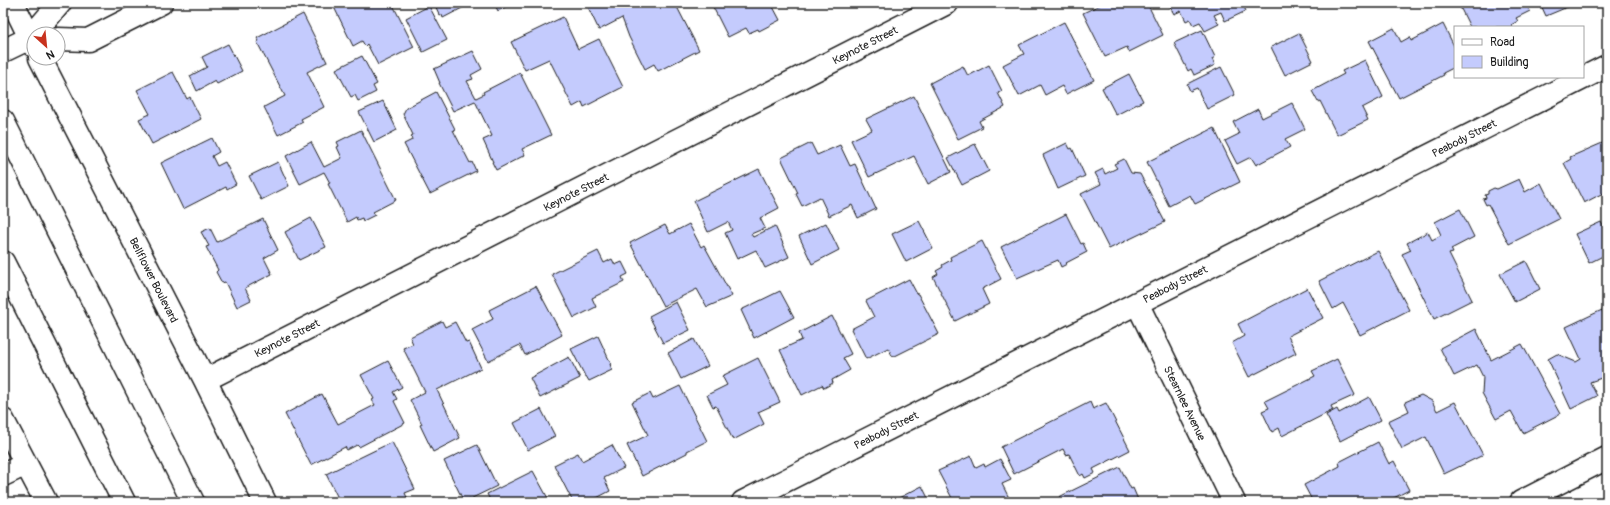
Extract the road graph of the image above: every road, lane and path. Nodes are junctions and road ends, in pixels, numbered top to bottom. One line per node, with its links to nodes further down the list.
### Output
1 (13, 3): 6 (street)
2 (60, 3): 5 (street)
3 (161, 3): 7 (street)
4 (947, 3): 17 (street, Keynote Street)
5 (43, 26)
6 (26, 27)
7 (66, 39)
8 (26, 43): 9 (street)
9 (3, 51)
10 (44, 66): 17 (street, Bellflower Boulevard)
11 (1607, 66): 13 (street, Peabody Street)
12 (1583, 78): 16 (street, Peabody Street)
13 (1584, 78)
14 (3, 121): 24 (street)
15 (3, 262): 23 (street)
16 (1136, 303): 26 (street, Peabody Street); 27 (street, Stearnlee Avenue)
17 (205, 380): 25 (street, Bellflower Boulevard)
18 (3, 420): 20 (street)
19 (1607, 458): 28 (street)
20 (26, 464): 21 (street); 22 (street)
21 (3, 475)
22 (46, 502)
23 (124, 502)
24 (193, 502)
25 (265, 502)
26 (743, 502)
27 (1234, 502)
28 (1521, 502)

